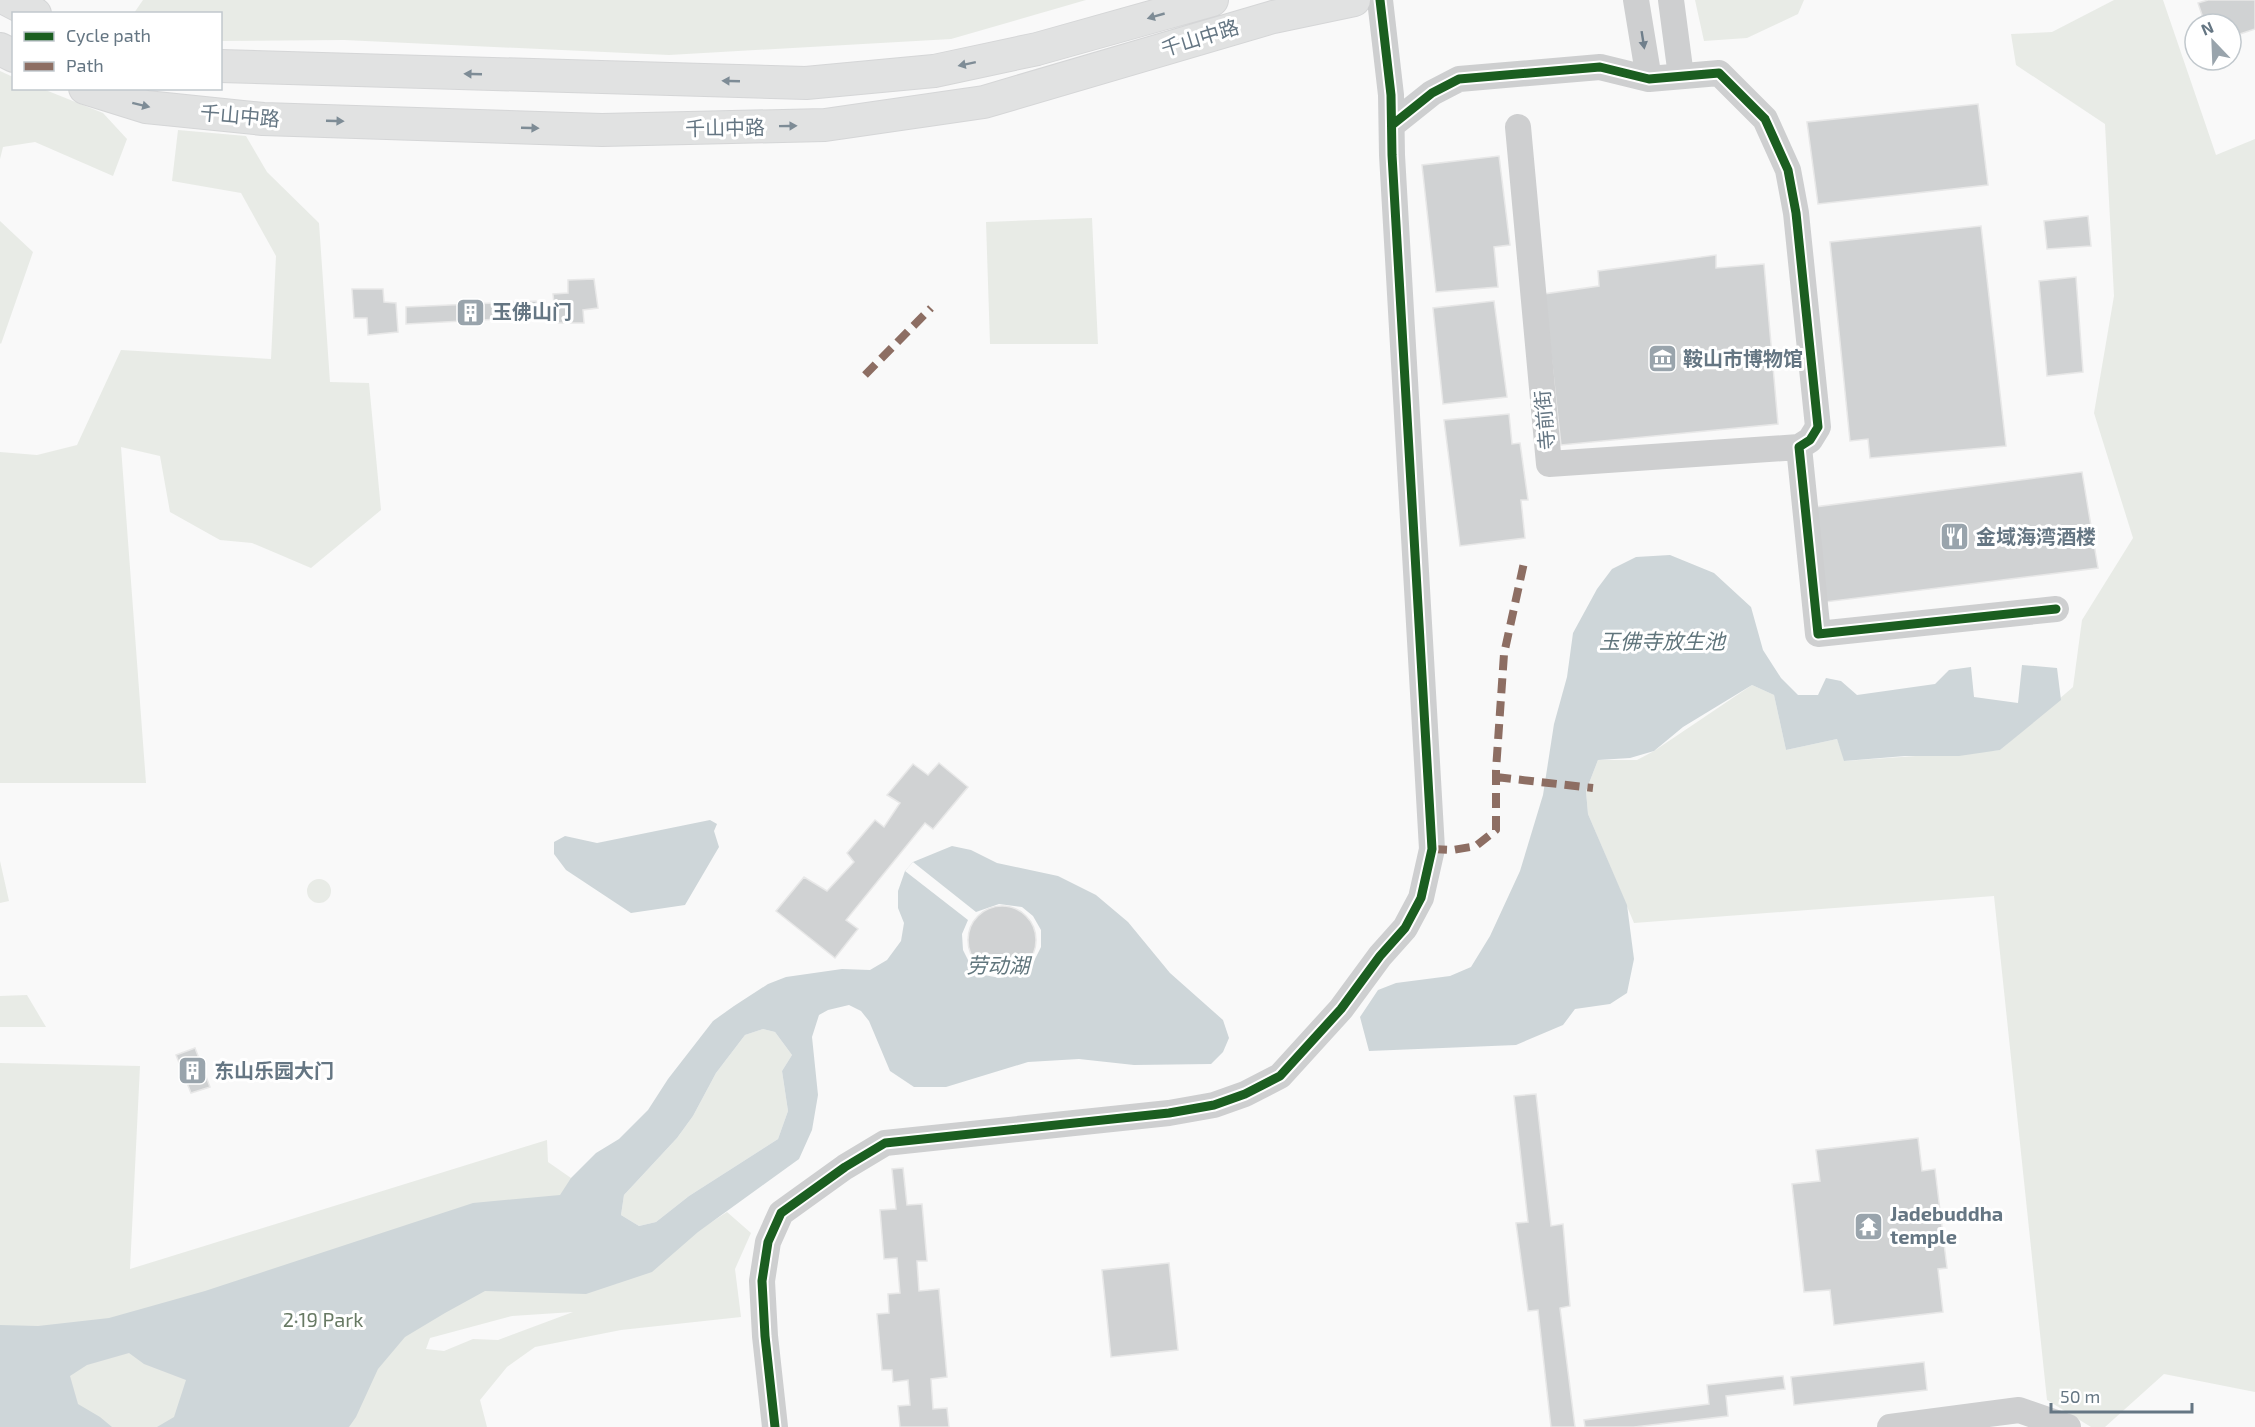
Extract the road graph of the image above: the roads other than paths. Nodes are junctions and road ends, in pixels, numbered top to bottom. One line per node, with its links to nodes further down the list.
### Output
1 (8, 0): 7 (main road)
2 (1212, 0): 8 (main road, 千山中路, one-way to 8)
3 (1354, 0): 11 (main road, 千山中路, one-way to 3)
4 (1380, 0): 12 (street)
5 (1636, 0): 10 (street, one-way to 10)
6 (1671, 0): 9 (street)
7 (31, 12)
8 (222, 66)
9 (1681, 76): 10 (street); 14 (street)
10 (1649, 79): 12 (street)
11 (91, 90)
12 (1392, 125): 16 (street)
13 (1518, 127): 14 (street, 寺前街)
14 (1799, 447): 15 (street)
15 (2056, 609)
16 (776, 1427)
17 (1890, 1427): 18 (street)
18 (2068, 1427)

